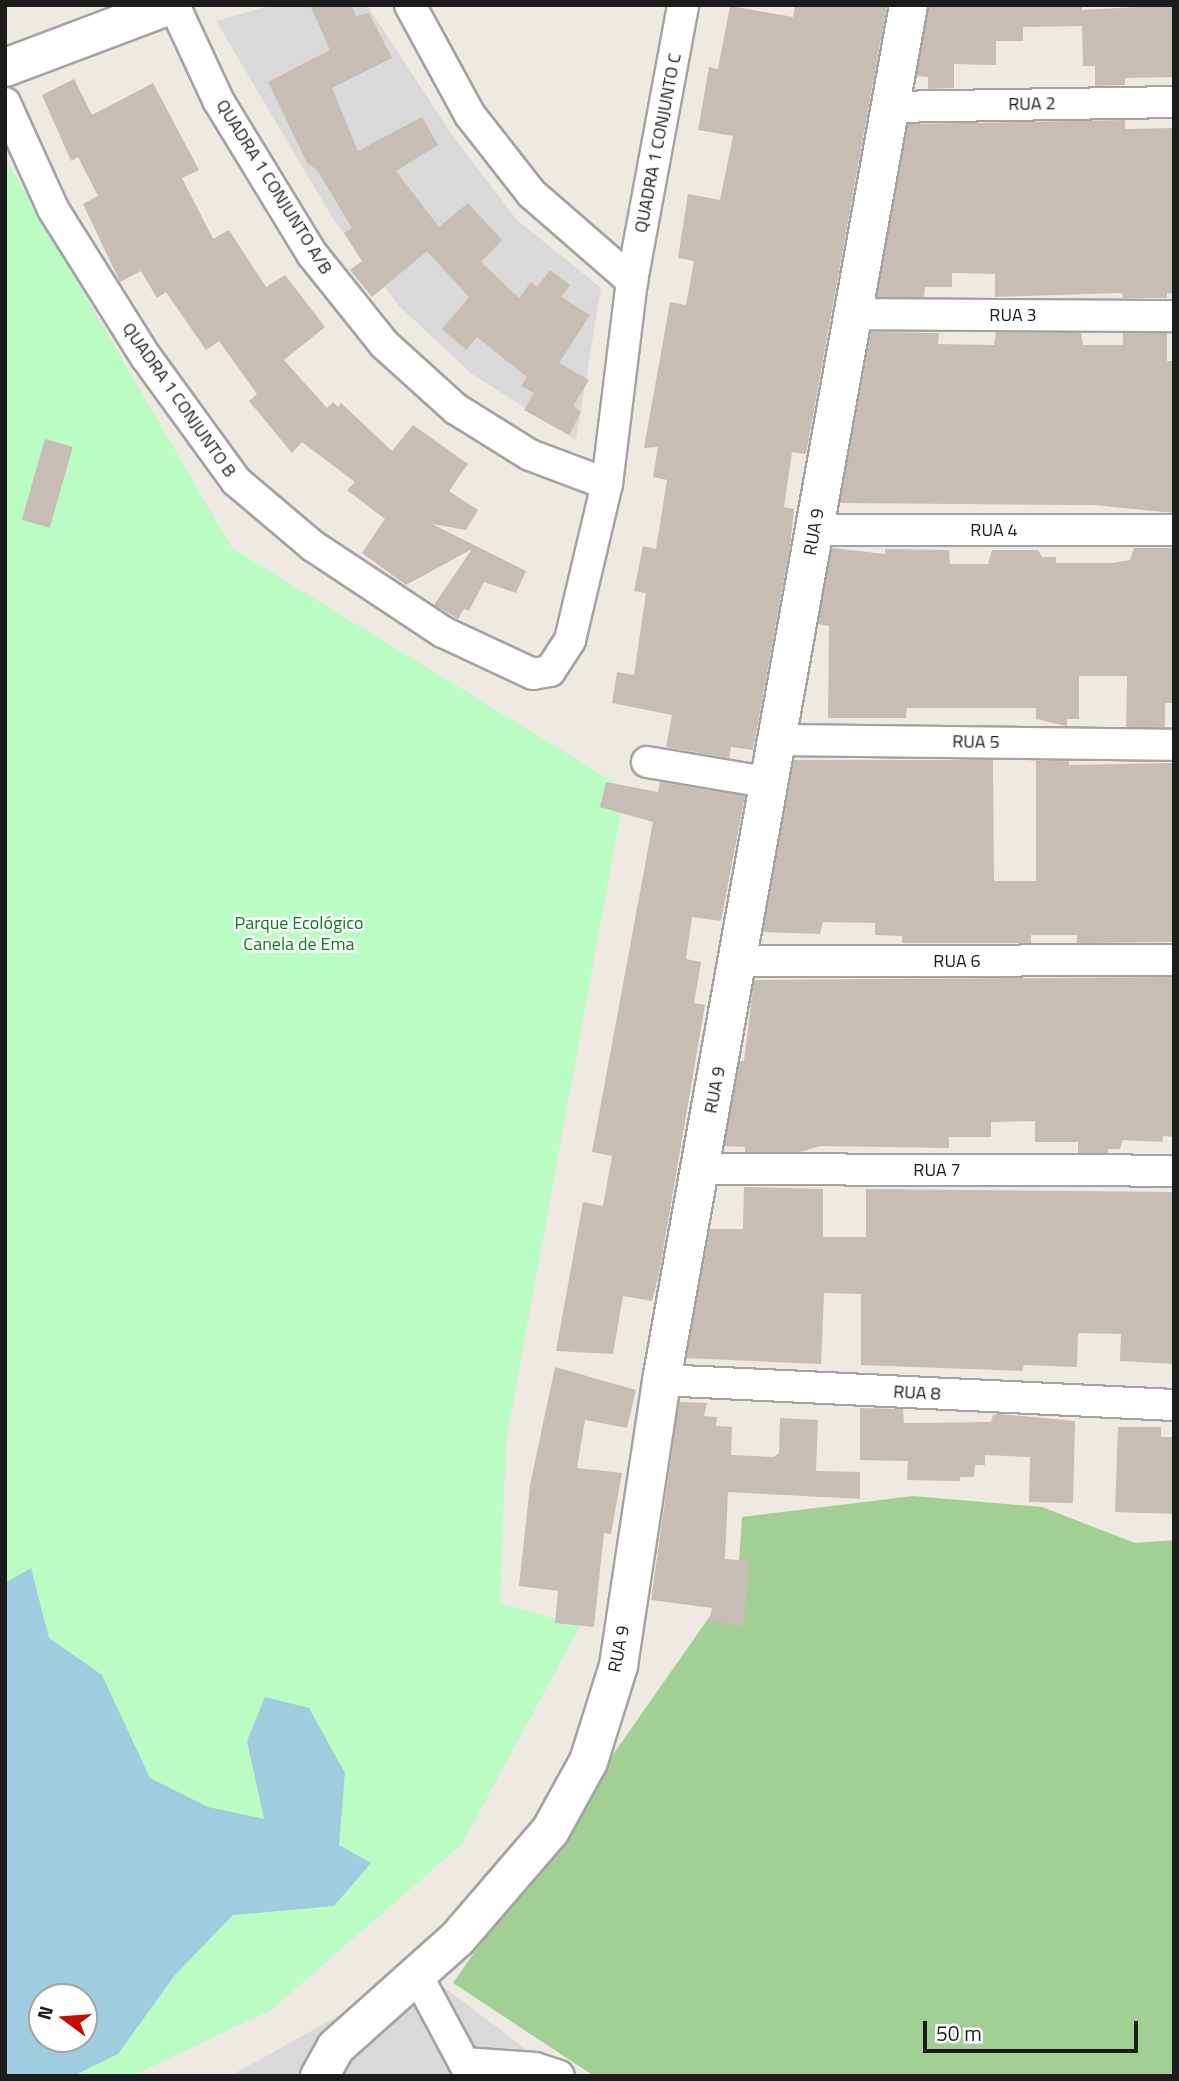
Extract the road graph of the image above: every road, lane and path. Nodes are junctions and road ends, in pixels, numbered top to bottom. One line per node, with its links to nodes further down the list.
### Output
1 (172, 5): 5 (street); 12 (street, QUADRA 1 CONJUNTO A/B)
2 (410, 5): 9 (street)
3 (683, 5): 9 (street, QUADRA 1 CONJUNTO C)
4 (908, 5): 8 (street, RUA 9)
5 (5, 67)
6 (1174, 102): 8 (street, RUA 2)
7 (5, 103): 12 (street, QUADRA 1 CONJUNTO B)
8 (890, 107): 10 (street, RUA 9)
9 (632, 281): 12 (street, QUADRA 1 CONJUNTO C)
10 (853, 314): 11 (street, RUA 3); 13 (street, RUA 9)
11 (1174, 316)
12 (607, 484)
13 (814, 530): 14 (street, RUA 4); 15 (street, RUA 9)
14 (1174, 530)
15 (778, 740): 16 (street, RUA 5); 18 (street, RUA 9)
16 (1174, 745)
17 (647, 762): 18 (street)
18 (771, 783): 20 (street, RUA 9)
19 (1174, 960): 20 (street, RUA 6)
20 (740, 961): 21 (street, RUA 9)
21 (700, 1169): 22 (street, RUA 7); 23 (street, RUA 9)
22 (1174, 1171)
23 (661, 1380): 24 (street, RUA 8); 25 (street, RUA 9)
24 (1174, 1405)
25 (418, 1977): 26 (street); 27 (street, RUA 9)
26 (468, 2069): 28 (street)
27 (319, 2076)
28 (559, 2076)

